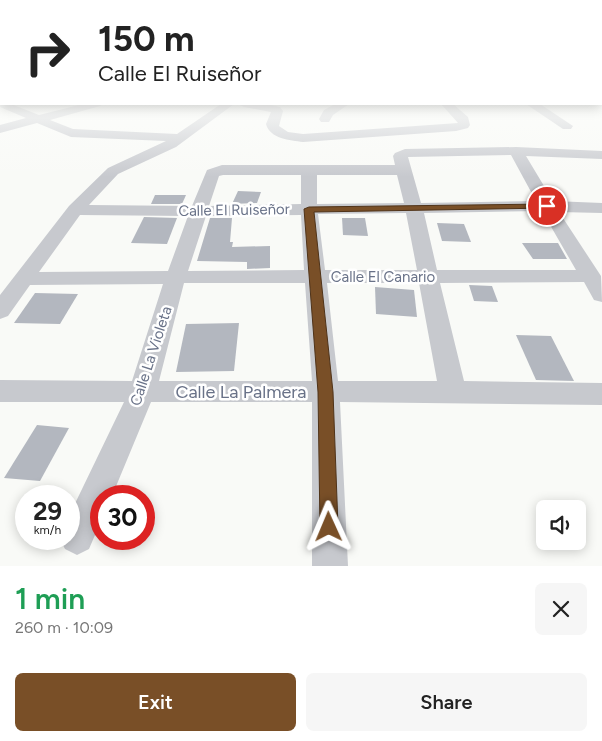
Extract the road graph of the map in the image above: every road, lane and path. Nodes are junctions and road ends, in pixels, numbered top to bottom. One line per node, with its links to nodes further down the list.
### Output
1 (17, 124): 6 (street)
2 (50, 124): 7 (street)
3 (199, 124): 7 (street)
4 (272, 124): 5 (street)
5 (464, 124)
6 (0, 129)
7 (180, 138): 16 (street)
8 (516, 151): 9 (street); 10 (street); 12 (street)
9 (602, 155)
10 (402, 162): 11 (street); 15 (street)
11 (308, 170): 14 (street); 17 (street, Calle La Violeta)
12 (547, 206): 13 (street, Calle El Ruiseñor); 15 (street, Calle El Ruiseñor); 18 (street)
13 (602, 208)
14 (309, 209): 15 (street, Calle El Ruiseñor); 17 (street, Calle El Ruiseñor); 20 (street)
15 (414, 209): 21 (street)
16 (75, 210): 17 (street, Calle El Ruiseñor); 22 (street)
17 (198, 211): 19 (street, Calle La Violeta)
18 (592, 269): 21 (street, Calle El Canario); 23 (street)
19 (176, 276): 20 (street, Calle El Canario); 22 (street, Calle El Canario); 26 (street, Calle La Violeta)
20 (314, 276): 21 (street, Calle El Canario); 27 (street)
21 (428, 278): 28 (street)
22 (25, 279): 24 (street)
23 (602, 295)
24 (0, 311)
25 (0, 391): 26 (street, Calle La Palmera)
26 (142, 392): 27 (street, Calle La Palmera); 30 (street, Calle La Violeta)
27 (326, 392): 28 (street, Calle La Palmera); 31 (street)
28 (453, 392): 29 (street, Calle La Palmera)
29 (602, 394)
30 (80, 530)
31 (330, 566)

